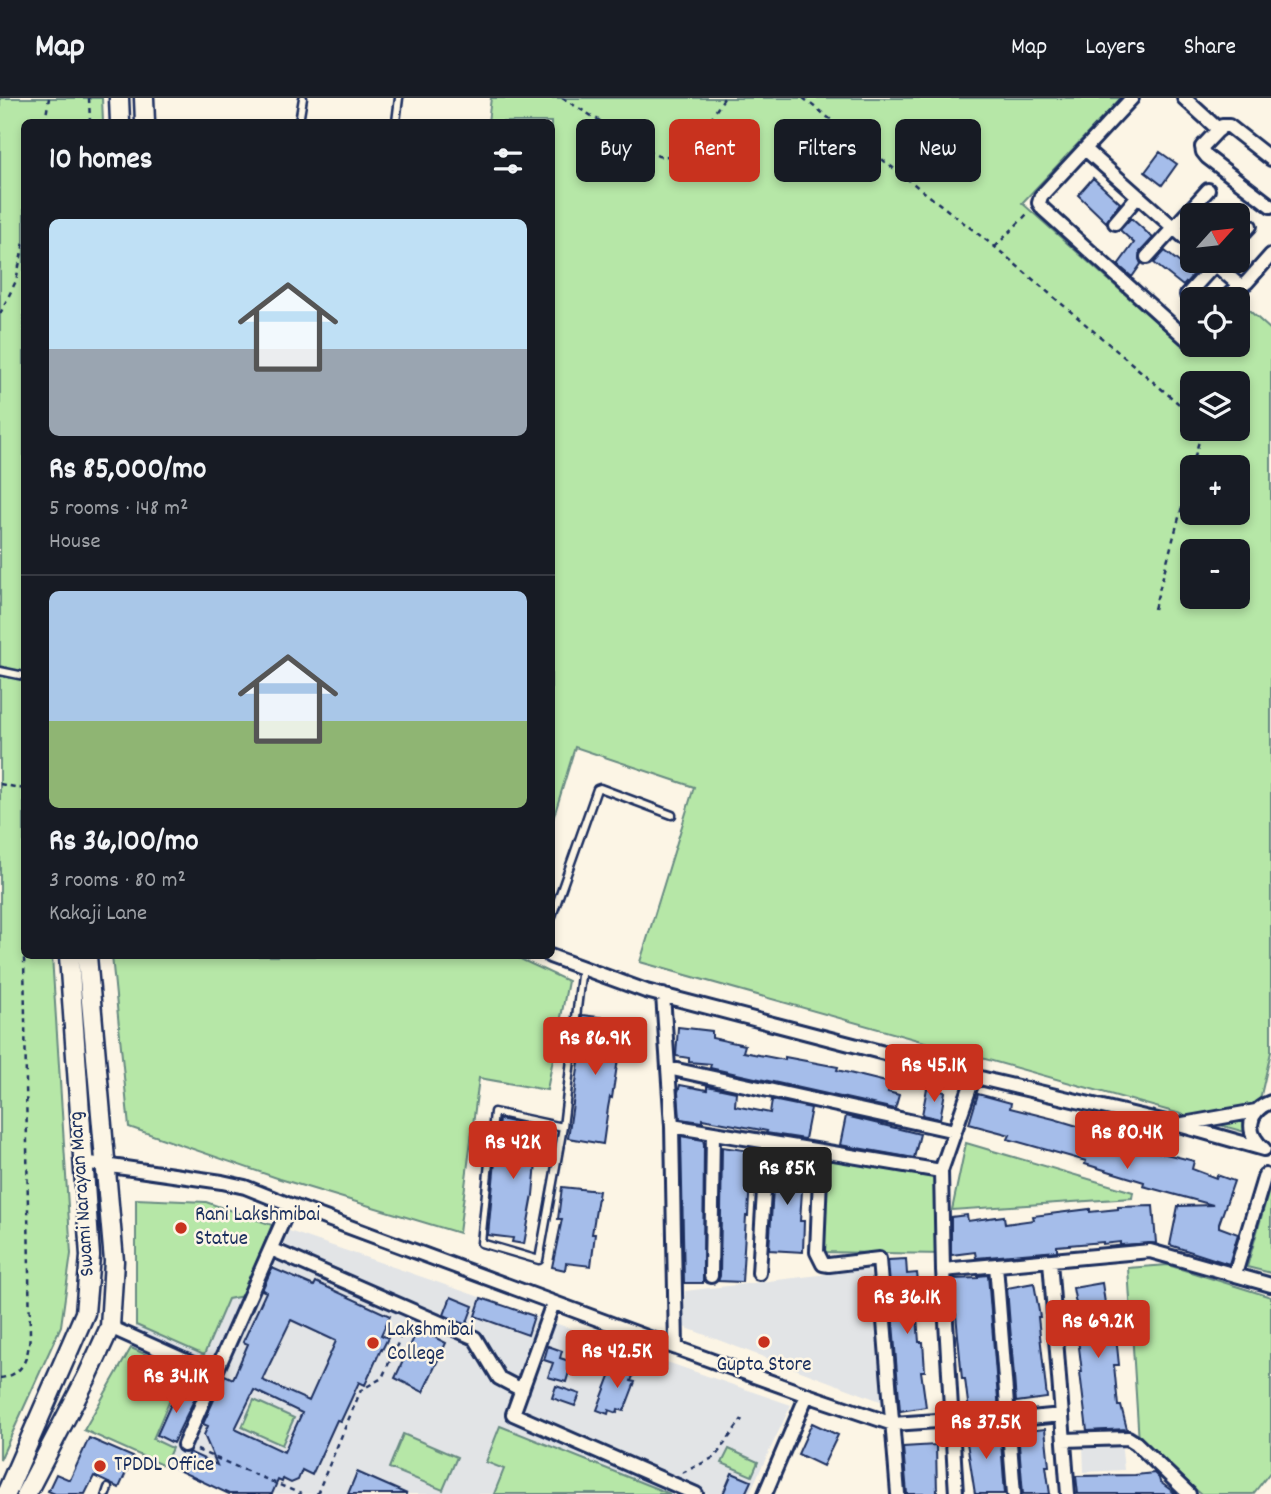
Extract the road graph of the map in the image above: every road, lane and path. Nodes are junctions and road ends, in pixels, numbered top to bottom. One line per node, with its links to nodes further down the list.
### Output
1 (49, 98): 12 (path)
2 (89, 98): 13 (path)
3 (119, 98): 14 (main road)
4 (144, 98): 15 (main road)
5 (303, 98): 16 (lane)
6 (399, 98): 17 (lane)
7 (562, 98): 8 (path)
8 (724, 98)
9 (803, 98): 28 (path)
10 (1132, 98): 19 (street)
11 (1184, 98): 18 (street)
12 (46, 119)
13 (90, 119)
14 (120, 119)
15 (145, 119)
16 (300, 119)
17 (396, 119)
18 (1219, 130): 20 (street); 24 (street)
19 (1085, 149): 22 (street); 23 (street)
20 (1271, 159)
21 (1208, 190): 26 (street)
22 (1138, 196): 25 (street); 26 (street)
23 (1039, 202): 28 (path); 37 (street)
24 (1271, 206)
25 (1115, 223)
26 (1173, 227): 27 (street); 31 (street)
27 (1180, 233)
28 (995, 247): 38 (path)
29 (1271, 255): 34 (street)
30 (21, 257): 36 (path)
31 (1147, 257)
32 (1205, 273): 35 (street)
33 (1226, 273): 34 (street)
34 (1238, 285)
35 (1193, 287)
36 (0, 314)
37 (1180, 333)
38 (1180, 405)
39 (1180, 513): 40 (path)
40 (1154, 609)
41 (0, 671): 42 (lane)
42 (21, 675)
43 (0, 784): 44 (path)
44 (21, 788)
45 (672, 815): 46 (lane)
46 (555, 908)
47 (555, 958): 51 (street)
48 (24, 959): 83 (path)
49 (69, 959): 65 (main road, Swami Narayan Marg)
50 (87, 959): 66 (main road, Swami Narayan Marg)
51 (582, 967): 52 (street); 59 (lane)
52 (663, 995): 53 (street); 54 (street)
53 (668, 1068): 58 (street); 60 (street)
54 (974, 1076): 57 (street); 60 (street)
55 (1271, 1102): 56 (street)
56 (1256, 1111): 57 (street); 63 (street)
57 (1179, 1125): 63 (street)
58 (672, 1126): 61 (street); 81 (street)
59 (564, 1127): 59 (lane)
60 (955, 1131): 67 (street)
61 (713, 1133): 62 (street); 76 (street)
62 (766, 1142): 64 (street); 74 (street)
63 (1268, 1150)
64 (821, 1151): 67 (street); 90 (street)
65 (83, 1162): 66 (street); 94 (main road, Swami Narayan Marg)
66 (105, 1166): 69 (street); 80 (main road, Swami Narayan Marg)
67 (941, 1171): 73 (street)
68 (1265, 1175): 75 (street)
69 (290, 1205): 70 (street); 78 (street)
70 (271, 1249): 79 (street); 82 (street)
71 (1050, 1261): 72 (street); 75 (street); 86 (street)
72 (996, 1265): 73 (street); 89 (street)
73 (943, 1270): 88 (street)
74 (759, 1273)
75 (1235, 1274): 77 (street)
76 (711, 1276)
77 (1271, 1285)
78 (553, 1303): 81 (street); 84 (street)
79 (412, 1311): 84 (street); 97 (path)
80 (110, 1327): 82 (street); 95 (main road, Swami Narayan Marg)
81 (676, 1348): 85 (street)
82 (215, 1374): 92 (street)
83 (0, 1378)
84 (522, 1390): 93 (street)
85 (807, 1395): 90 (street); 99 (street)
86 (1062, 1415): 89 (street); 91 (street)
87 (742, 1419): 93 (path)
88 (951, 1420): 89 (street); 90 (street); 101 (street)
89 (1008, 1420): 102 (street)
90 (893, 1424): 100 (street)
91 (1064, 1440): 103 (street); 104 (street)
92 (184, 1445): 96 (path)
93 (667, 1481): 98 (street)
94 (6, 1494)
95 (26, 1494)
96 (301, 1494)
97 (317, 1494)
98 (696, 1494)
99 (765, 1494)
100 (898, 1494)
101 (956, 1494)
102 (1014, 1494)
103 (1068, 1494)
104 (1189, 1494)

